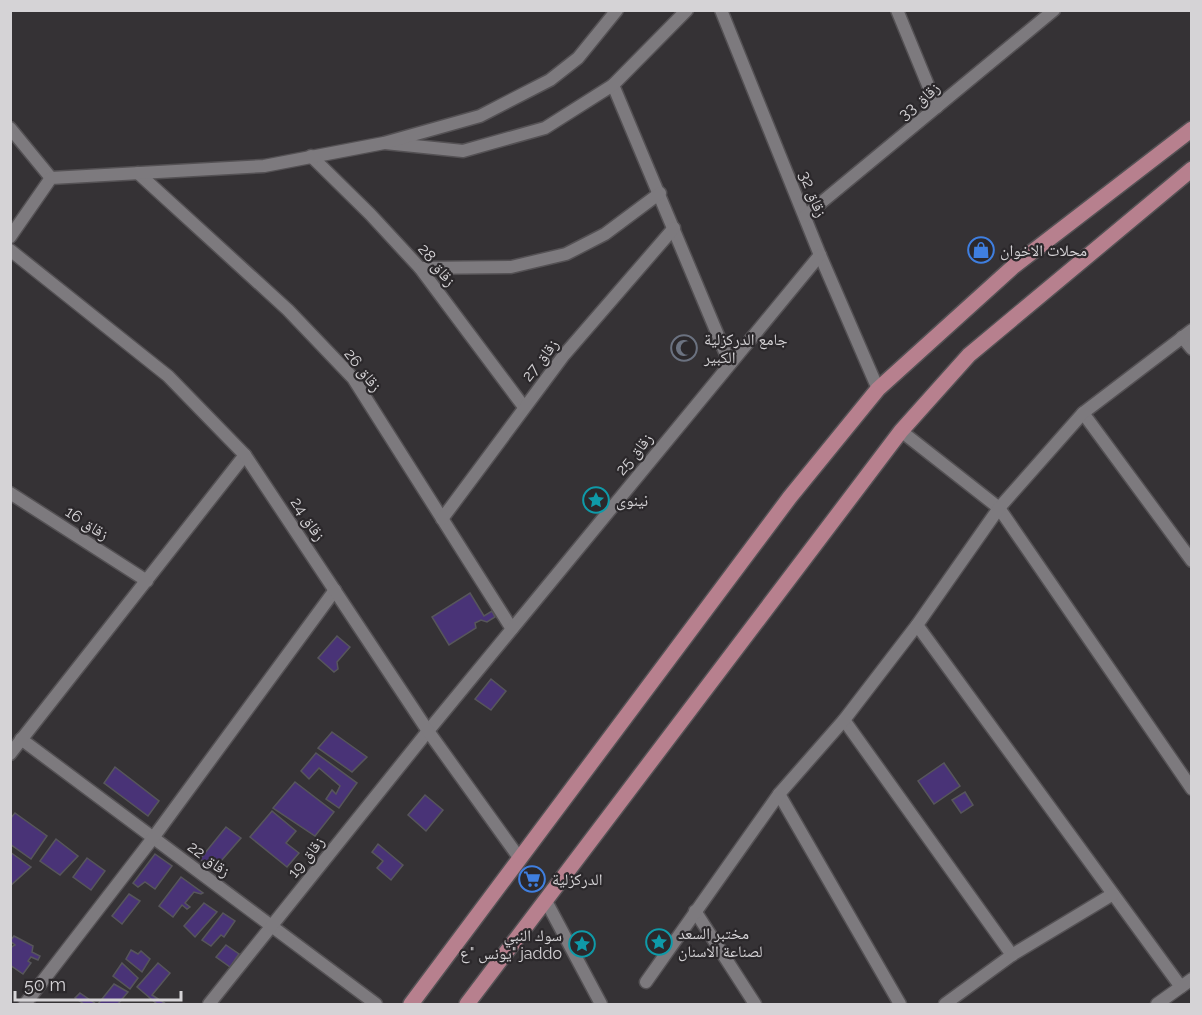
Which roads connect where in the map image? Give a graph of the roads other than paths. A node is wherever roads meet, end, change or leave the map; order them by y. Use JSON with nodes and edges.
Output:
{"nodes":[{"id":1,"x":617,"y":10,"type":"edge"},
{"id":2,"x":687,"y":10,"type":"edge"},
{"id":3,"x":721,"y":10,"type":"edge"},
{"id":4,"x":897,"y":10,"type":"edge"},
{"id":5,"x":1054,"y":10,"type":"edge"},
{"id":6,"x":613,"y":85,"type":"junction"},
{"id":7,"x":937,"y":107,"type":"junction"},
{"id":8,"x":10,"y":128,"type":"edge"},
{"id":9,"x":1191,"y":129,"type":"edge"},
{"id":10,"x":384,"y":143,"type":"junction"},
{"id":11,"x":310,"y":156,"type":"junction"},
{"id":12,"x":1191,"y":169,"type":"edge"},
{"id":13,"x":138,"y":173,"type":"junction"},
{"id":14,"x":51,"y":178,"type":"junction"},
{"id":15,"x":660,"y":193,"type":"junction"},
{"id":16,"x":805,"y":216,"type":"junction"},
{"id":17,"x":674,"y":228,"type":"junction"},
{"id":18,"x":10,"y":237,"type":"edge"},
{"id":19,"x":10,"y":250,"type":"edge"},
{"id":20,"x":820,"y":255,"type":"junction"},
{"id":21,"x":420,"y":268,"type":"junction"},
{"id":22,"x":1187,"y":333,"type":"edge"},
{"id":23,"x":1191,"y":349,"type":"edge"},
{"id":24,"x":730,"y":364,"type":"junction"},
{"id":25,"x":878,"y":388,"type":"junction"},
{"id":26,"x":524,"y":407,"type":"junction"},
{"id":27,"x":1083,"y":413,"type":"junction"},
{"id":28,"x":902,"y":431,"type":"junction"},
{"id":29,"x":245,"y":455,"type":"junction"},
{"id":30,"x":10,"y":493,"type":"edge"},
{"id":31,"x":999,"y":508,"type":"junction"},
{"id":32,"x":442,"y":519,"type":"junction"},
{"id":33,"x":1191,"y":561,"type":"edge"},
{"id":34,"x":147,"y":581,"type":"junction"},
{"id":35,"x":335,"y":590,"type":"junction"},
{"id":36,"x":917,"y":625,"type":"junction"},
{"id":37,"x":512,"y":629,"type":"junction"},
{"id":38,"x":844,"y":720,"type":"junction"},
{"id":39,"x":428,"y":731,"type":"junction"},
{"id":40,"x":21,"y":739,"type":"junction"},
{"id":41,"x":10,"y":754,"type":"edge"},
{"id":42,"x":1191,"y":789,"type":"edge"},
{"id":43,"x":779,"y":794,"type":"junction"},
{"id":44,"x":153,"y":838,"type":"junction"},
{"id":45,"x":520,"y":859,"type":"junction"},
{"id":46,"x":1113,"y":894,"type":"junction"},
{"id":47,"x":546,"y":900,"type":"junction"},
{"id":48,"x":695,"y":911,"type":"junction"},
{"id":49,"x":272,"y":926,"type":"junction"},
{"id":50,"x":1012,"y":955,"type":"junction"},
{"id":51,"x":1191,"y":979,"type":"edge"},
{"id":52,"x":646,"y":982,"type":"dead end"},
{"id":53,"x":1181,"y":987,"type":"junction"},
{"id":54,"x":25,"y":1005,"type":"edge"},
{"id":55,"x":209,"y":1005,"type":"edge"},
{"id":56,"x":376,"y":1005,"type":"edge"},
{"id":57,"x":411,"y":1005,"type":"edge"},
{"id":58,"x":467,"y":1005,"type":"edge"},
{"id":59,"x":601,"y":1005,"type":"edge"},
{"id":60,"x":755,"y":1005,"type":"edge"},
{"id":61,"x":900,"y":1005,"type":"edge"},
{"id":62,"x":945,"y":1005,"type":"edge"},
{"id":63,"x":1157,"y":1005,"type":"edge"}],
"edges":[{"from":1,"to":10,"type":"street"},
{"from":2,"to":6,"type":"street"},
{"from":3,"to":16,"type":"street","name":"زقاق 32"},
{"from":4,"to":7,"type":"street"},
{"from":5,"to":7,"type":"street","name":"زقاق 33"},
{"from":6,"to":10,"type":"street"},
{"from":6,"to":15,"type":"street"},
{"from":7,"to":16,"type":"street","name":"زقاق 33"},
{"from":8,"to":14,"type":"street"},
{"from":9,"to":25,"type":"main road"},
{"from":10,"to":11,"type":"street"},
{"from":11,"to":13,"type":"street"},
{"from":11,"to":21,"type":"street","name":"زقاق 28"},
{"from":12,"to":28,"type":"main road"},
{"from":13,"to":14,"type":"street"},
{"from":13,"to":32,"type":"street","name":"زقاق 26"},
{"from":14,"to":18,"type":"street"},
{"from":15,"to":17,"type":"street"},
{"from":15,"to":21,"type":"street"},
{"from":16,"to":20,"type":"street","name":"زقاق 32"},
{"from":17,"to":24,"type":"street"},
{"from":17,"to":26,"type":"street","name":"زقاق 27"},
{"from":19,"to":29,"type":"street","name":"زقاق 24"},
{"from":20,"to":24,"type":"street","name":"زقاق 25"},
{"from":20,"to":25,"type":"street","name":"زقاق 32"},
{"from":21,"to":26,"type":"street","name":"زقاق 28"},
{"from":22,"to":23,"type":"street"},
{"from":22,"to":27,"type":"street"},
{"from":24,"to":37,"type":"street","name":"زقاق 25"},
{"from":25,"to":45,"type":"main road"},
{"from":26,"to":32,"type":"street","name":"زقاق 27"},
{"from":27,"to":31,"type":"street"},
{"from":27,"to":33,"type":"street"},
{"from":28,"to":31,"type":"street"},
{"from":28,"to":47,"type":"main road"},
{"from":29,"to":34,"type":"street"},
{"from":29,"to":35,"type":"street","name":"زقاق 24"},
{"from":30,"to":34,"type":"street","name":"زقاق 16"},
{"from":31,"to":36,"type":"street"},
{"from":31,"to":42,"type":"street"},
{"from":32,"to":37,"type":"street","name":"زقاق 26"},
{"from":34,"to":40,"type":"street"},
{"from":35,"to":39,"type":"street","name":"زقاق 24"},
{"from":35,"to":44,"type":"street"},
{"from":36,"to":38,"type":"street"},
{"from":36,"to":46,"type":"street"},
{"from":37,"to":39,"type":"street","name":"زقاق 25"},
{"from":38,"to":43,"type":"street"},
{"from":38,"to":50,"type":"street"},
{"from":39,"to":45,"type":"street","name":"زقاق 24"},
{"from":39,"to":49,"type":"street","name":"زقاق 19"},
{"from":40,"to":41,"type":"street"},
{"from":40,"to":44,"type":"street","name":"زقاق 22"},
{"from":43,"to":48,"type":"street"},
{"from":43,"to":61,"type":"street"},
{"from":44,"to":49,"type":"street","name":"زقاق 22"},
{"from":44,"to":54,"type":"street"},
{"from":45,"to":57,"type":"main road"},
{"from":46,"to":50,"type":"street"},
{"from":46,"to":53,"type":"street"},
{"from":47,"to":58,"type":"main road"},
{"from":47,"to":59,"type":"street"},
{"from":48,"to":52,"type":"street"},
{"from":48,"to":60,"type":"street"},
{"from":49,"to":55,"type":"street","name":"زقاق 19"},
{"from":49,"to":56,"type":"street","name":"زقاق 22"},
{"from":50,"to":62,"type":"street"},
{"from":51,"to":53,"type":"street"},
{"from":53,"to":63,"type":"street"}]}
